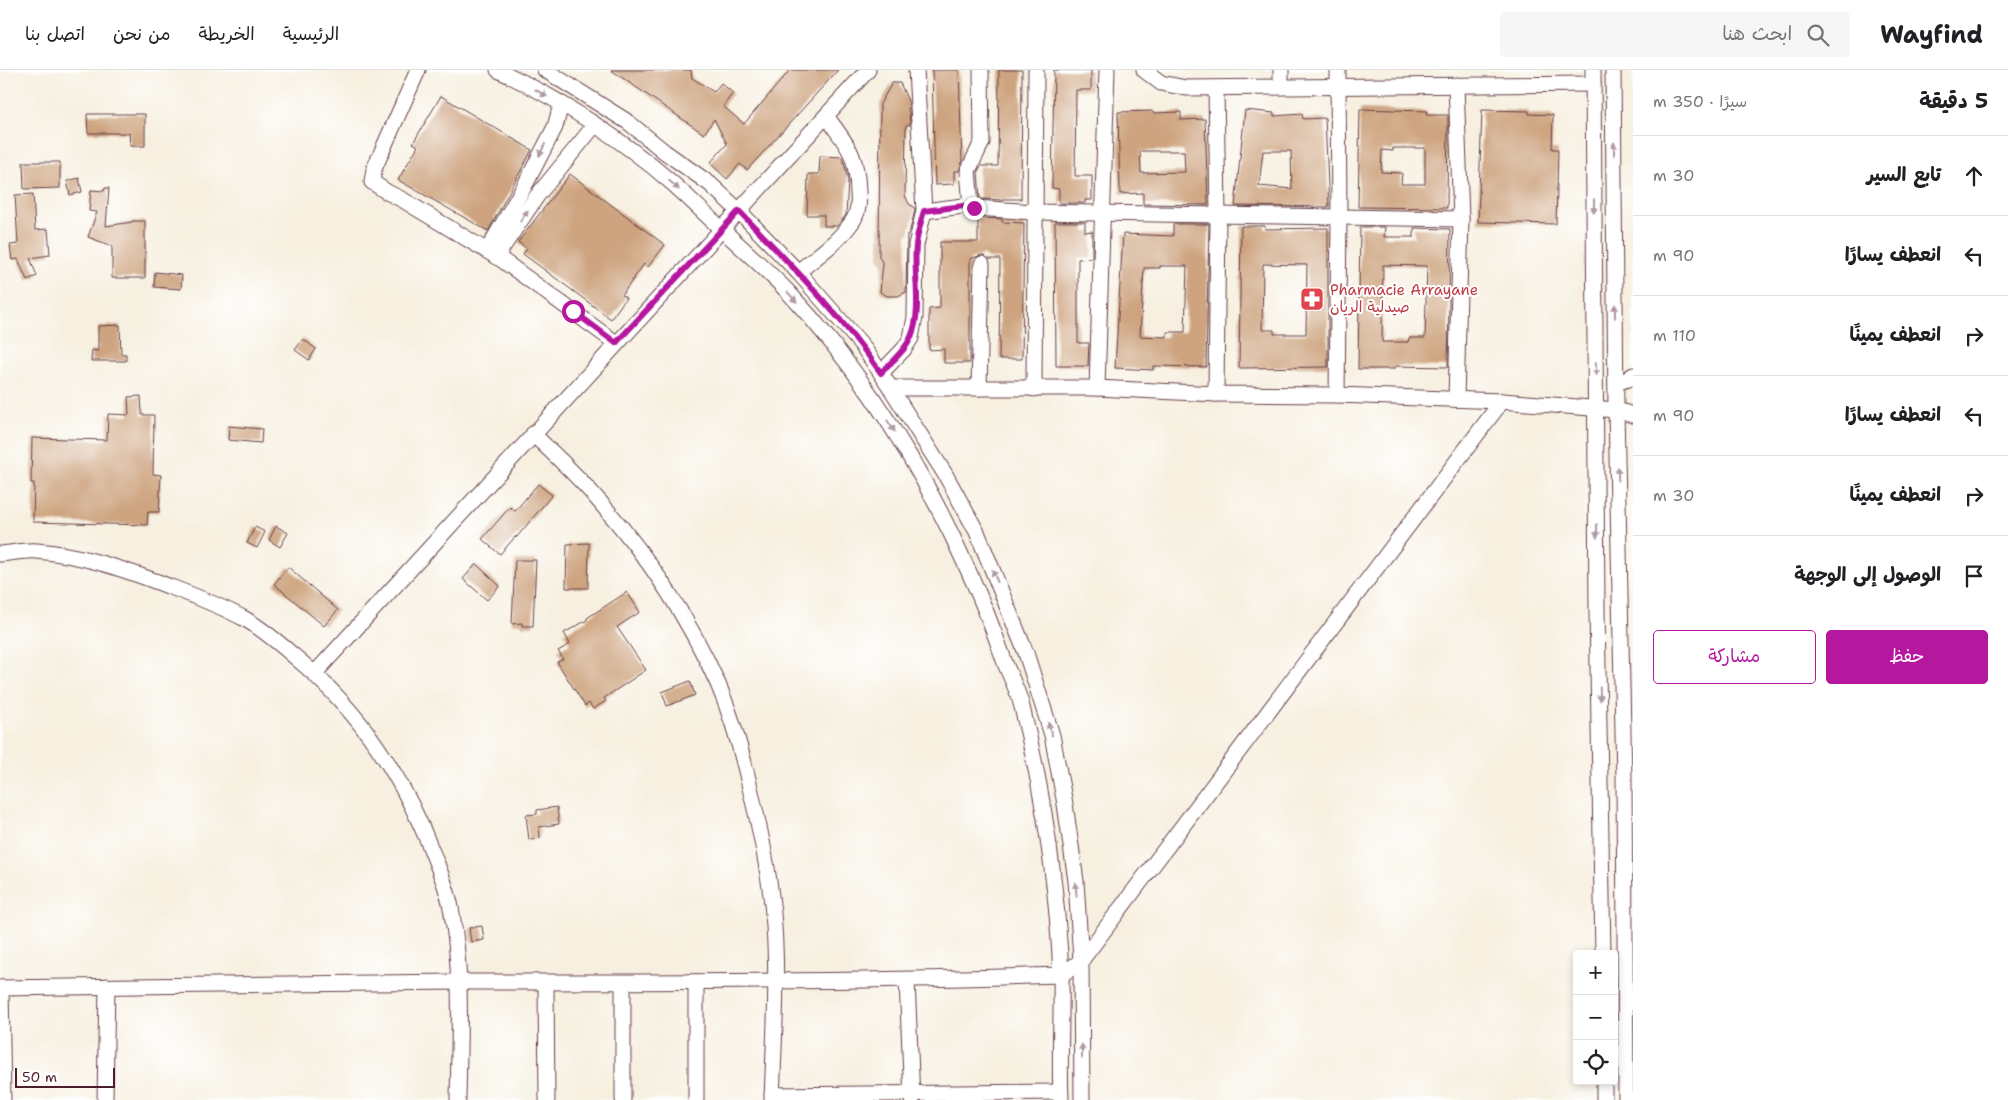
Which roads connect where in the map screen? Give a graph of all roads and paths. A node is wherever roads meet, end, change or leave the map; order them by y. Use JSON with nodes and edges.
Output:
{"nodes":[{"id":1,"x":418,"y":70,"type":"edge"},
{"id":2,"x":498,"y":70,"type":"edge"},
{"id":3,"x":545,"y":70,"type":"edge"},
{"id":4,"x":868,"y":70,"type":"edge"},
{"id":5,"x":916,"y":70,"type":"edge"},
{"id":6,"x":981,"y":70,"type":"edge"},
{"id":7,"x":1036,"y":70,"type":"edge"},
{"id":8,"x":1107,"y":70,"type":"edge"},
{"id":9,"x":1144,"y":70,"type":"edge"},
{"id":10,"x":1281,"y":70,"type":"edge"},
{"id":11,"x":1338,"y":70,"type":"edge"},
{"id":12,"x":1614,"y":70,"type":"edge"},
{"id":13,"x":1593,"y":77,"type":"edge"},
{"id":14,"x":1420,"y":78,"type":"edge"},
{"id":15,"x":1456,"y":85,"type":"junction"},
{"id":16,"x":1281,"y":86,"type":"junction"},
{"id":17,"x":1337,"y":86,"type":"junction"},
{"id":18,"x":1216,"y":88,"type":"junction"},
{"id":19,"x":561,"y":105,"type":"junction"},
{"id":20,"x":826,"y":116,"type":"junction"},
{"id":21,"x":594,"y":126,"type":"junction"},
{"id":22,"x":524,"y":187,"type":"junction"},
{"id":23,"x":537,"y":196,"type":"junction"},
{"id":24,"x":971,"y":205,"type":"junction"},
{"id":25,"x":739,"y":211,"type":"junction"},
{"id":26,"x":924,"y":211,"type":"junction"},
{"id":27,"x":1034,"y":212,"type":"junction"},
{"id":28,"x":1102,"y":213,"type":"junction"},
{"id":29,"x":1218,"y":215,"type":"junction"},
{"id":30,"x":1339,"y":217,"type":"junction"},
{"id":31,"x":1461,"y":219,"type":"junction"},
{"id":32,"x":723,"y":230,"type":"junction"},
{"id":33,"x":491,"y":254,"type":"junction"},
{"id":34,"x":982,"y":264,"type":"dead end"},
{"id":35,"x":798,"y":272,"type":"junction"},
{"id":36,"x":616,"y":343,"type":"junction"},
{"id":37,"x":881,"y":373,"type":"junction"},
{"id":38,"x":1633,"y":375,"type":"edge"},
{"id":39,"x":1616,"y":383,"type":"junction"},
{"id":40,"x":891,"y":388,"type":"junction"},
{"id":41,"x":979,"y":388,"type":"junction"},
{"id":42,"x":1097,"y":388,"type":"junction"},
{"id":43,"x":1034,"y":389,"type":"junction"},
{"id":44,"x":1216,"y":394,"type":"junction"},
{"id":45,"x":1337,"y":395,"type":"junction"},
{"id":46,"x":1456,"y":399,"type":"junction"},
{"id":47,"x":1502,"y":401,"type":"junction"},
{"id":48,"x":1597,"y":410,"type":"junction"},
{"id":49,"x":1616,"y":410,"type":"junction"},
{"id":50,"x":1633,"y":415,"type":"edge"},
{"id":51,"x":533,"y":434,"type":"junction"},
{"id":52,"x":0,"y":554,"type":"edge"},
{"id":53,"x":315,"y":673,"type":"junction"},
{"id":54,"x":1628,"y":778,"type":"edge"},
{"id":55,"x":1629,"y":847,"type":"edge"},
{"id":56,"x":1628,"y":895,"type":"edge"},
{"id":57,"x":1603,"y":950,"type":"edge"},
{"id":58,"x":1081,"y":961,"type":"junction"},
{"id":59,"x":1061,"y":974,"type":"junction"},
{"id":60,"x":775,"y":979,"type":"junction"},
{"id":61,"x":907,"y":980,"type":"junction"},
{"id":62,"x":459,"y":982,"type":"junction"},
{"id":63,"x":696,"y":982,"type":"junction"},
{"id":64,"x":546,"y":983,"type":"junction"},
{"id":65,"x":623,"y":983,"type":"junction"},
{"id":66,"x":107,"y":986,"type":"junction"},
{"id":67,"x":1,"y":988,"type":"edge"},
{"id":68,"x":1081,"y":995,"type":"junction"},
{"id":69,"x":1629,"y":1065,"type":"edge"},
{"id":70,"x":1604,"y":1085,"type":"edge"},
{"id":71,"x":1061,"y":1096,"type":"edge"},
{"id":72,"x":912,"y":1097,"type":"edge"},
{"id":73,"x":772,"y":1098,"type":"edge"},
{"id":74,"x":829,"y":1098,"type":"edge"},
{"id":75,"x":3,"y":1100,"type":"edge"},
{"id":76,"x":105,"y":1100,"type":"edge"},
{"id":77,"x":458,"y":1100,"type":"edge"},
{"id":78,"x":547,"y":1100,"type":"edge"},
{"id":79,"x":623,"y":1100,"type":"edge"},
{"id":80,"x":696,"y":1100,"type":"edge"},
{"id":81,"x":1082,"y":1100,"type":"edge"},
{"id":82,"x":1604,"y":1100,"type":"edge"},
{"id":83,"x":1626,"y":1100,"type":"edge"}],
"edges":[{"from":1,"to":33,"type":"street"},
{"from":2,"to":19,"type":"street","one_way":true},
{"from":3,"to":25,"type":"street"},
{"from":4,"to":20,"type":"street"},
{"from":5,"to":26,"type":"street"},
{"from":6,"to":24,"type":"street"},
{"from":7,"to":27,"type":"street"},
{"from":8,"to":28,"type":"street"},
{"from":9,"to":18,"type":"street"},
{"from":10,"to":16,"type":"street"},
{"from":11,"to":17,"type":"street"},
{"from":39,"to":12,"type":"street","one_way":true},
{"from":13,"to":15,"type":"street"},
{"from":13,"to":48,"type":"street","one_way":true},
{"from":14,"to":15,"type":"street"},
{"from":14,"to":17,"type":"street"},
{"from":15,"to":31,"type":"street"},
{"from":16,"to":17,"type":"street"},
{"from":16,"to":18,"type":"street"},
{"from":17,"to":30,"type":"street"},
{"from":18,"to":29,"type":"street"},
{"from":19,"to":21,"type":"street"},
{"from":19,"to":22,"type":"street","one_way":true},
{"from":20,"to":25,"type":"street"},
{"from":20,"to":35,"type":"street"},
{"from":21,"to":23,"type":"street"},
{"from":21,"to":32,"type":"street","one_way":true},
{"from":22,"to":23,"type":"street"},
{"from":22,"to":33,"type":"street"},
{"from":33,"to":23,"type":"street","one_way":true},
{"from":24,"to":26,"type":"street"},
{"from":24,"to":27,"type":"street"},
{"from":25,"to":32,"type":"street"},
{"from":25,"to":35,"type":"street"},
{"from":26,"to":37,"type":"street"},
{"from":27,"to":28,"type":"street"},
{"from":27,"to":43,"type":"street"},
{"from":28,"to":29,"type":"street"},
{"from":28,"to":42,"type":"street"},
{"from":29,"to":30,"type":"street"},
{"from":29,"to":44,"type":"street"},
{"from":30,"to":31,"type":"street"},
{"from":30,"to":45,"type":"street"},
{"from":31,"to":46,"type":"street"},
{"from":32,"to":36,"type":"street"},
{"from":32,"to":59,"type":"street","one_way":true},
{"from":33,"to":36,"type":"street"},
{"from":34,"to":41,"type":"street"},
{"from":35,"to":37,"type":"street"},
{"from":36,"to":51,"type":"street"},
{"from":37,"to":40,"type":"street"},
{"from":38,"to":39,"type":"street"},
{"from":39,"to":49,"type":"street"},
{"from":40,"to":41,"type":"street"},
{"from":58,"to":40,"type":"street","one_way":true},
{"from":41,"to":43,"type":"street"},
{"from":42,"to":43,"type":"street"},
{"from":42,"to":44,"type":"street"},
{"from":44,"to":45,"type":"street"},
{"from":45,"to":46,"type":"street"},
{"from":46,"to":47,"type":"street"},
{"from":47,"to":48,"type":"street"},
{"from":47,"to":58,"type":"street"},
{"from":48,"to":49,"type":"street"},
{"from":48,"to":57,"type":"street","one_way":true},
{"from":49,"to":50,"type":"street"},
{"from":54,"to":49,"type":"street","one_way":true},
{"from":51,"to":53,"type":"street"},
{"from":51,"to":60,"type":"street"},
{"from":52,"to":53,"type":"street"},
{"from":53,"to":62,"type":"street"},
{"from":54,"to":55,"type":"street"},
{"from":55,"to":56,"type":"street"},
{"from":56,"to":69,"type":"street"},
{"from":58,"to":59,"type":"street"},
{"from":58,"to":68,"type":"street"},
{"from":59,"to":61,"type":"street"},
{"from":59,"to":68,"type":"street"},
{"from":59,"to":71,"type":"street"},
{"from":60,"to":61,"type":"street"},
{"from":60,"to":63,"type":"street"},
{"from":60,"to":73,"type":"street"},
{"from":61,"to":72,"type":"street"},
{"from":62,"to":64,"type":"street"},
{"from":62,"to":66,"type":"street"},
{"from":62,"to":77,"type":"street"},
{"from":63,"to":65,"type":"street"},
{"from":63,"to":80,"type":"street"},
{"from":64,"to":65,"type":"street"},
{"from":64,"to":78,"type":"street"},
{"from":65,"to":79,"type":"street"},
{"from":66,"to":67,"type":"street"},
{"from":66,"to":76,"type":"street"},
{"from":67,"to":75,"type":"street"},
{"from":81,"to":68,"type":"street","one_way":true},
{"from":69,"to":83,"type":"street"},
{"from":70,"to":82,"type":"street"},
{"from":71,"to":72,"type":"street"},
{"from":72,"to":74,"type":"street"},
{"from":73,"to":74,"type":"street"}]}
